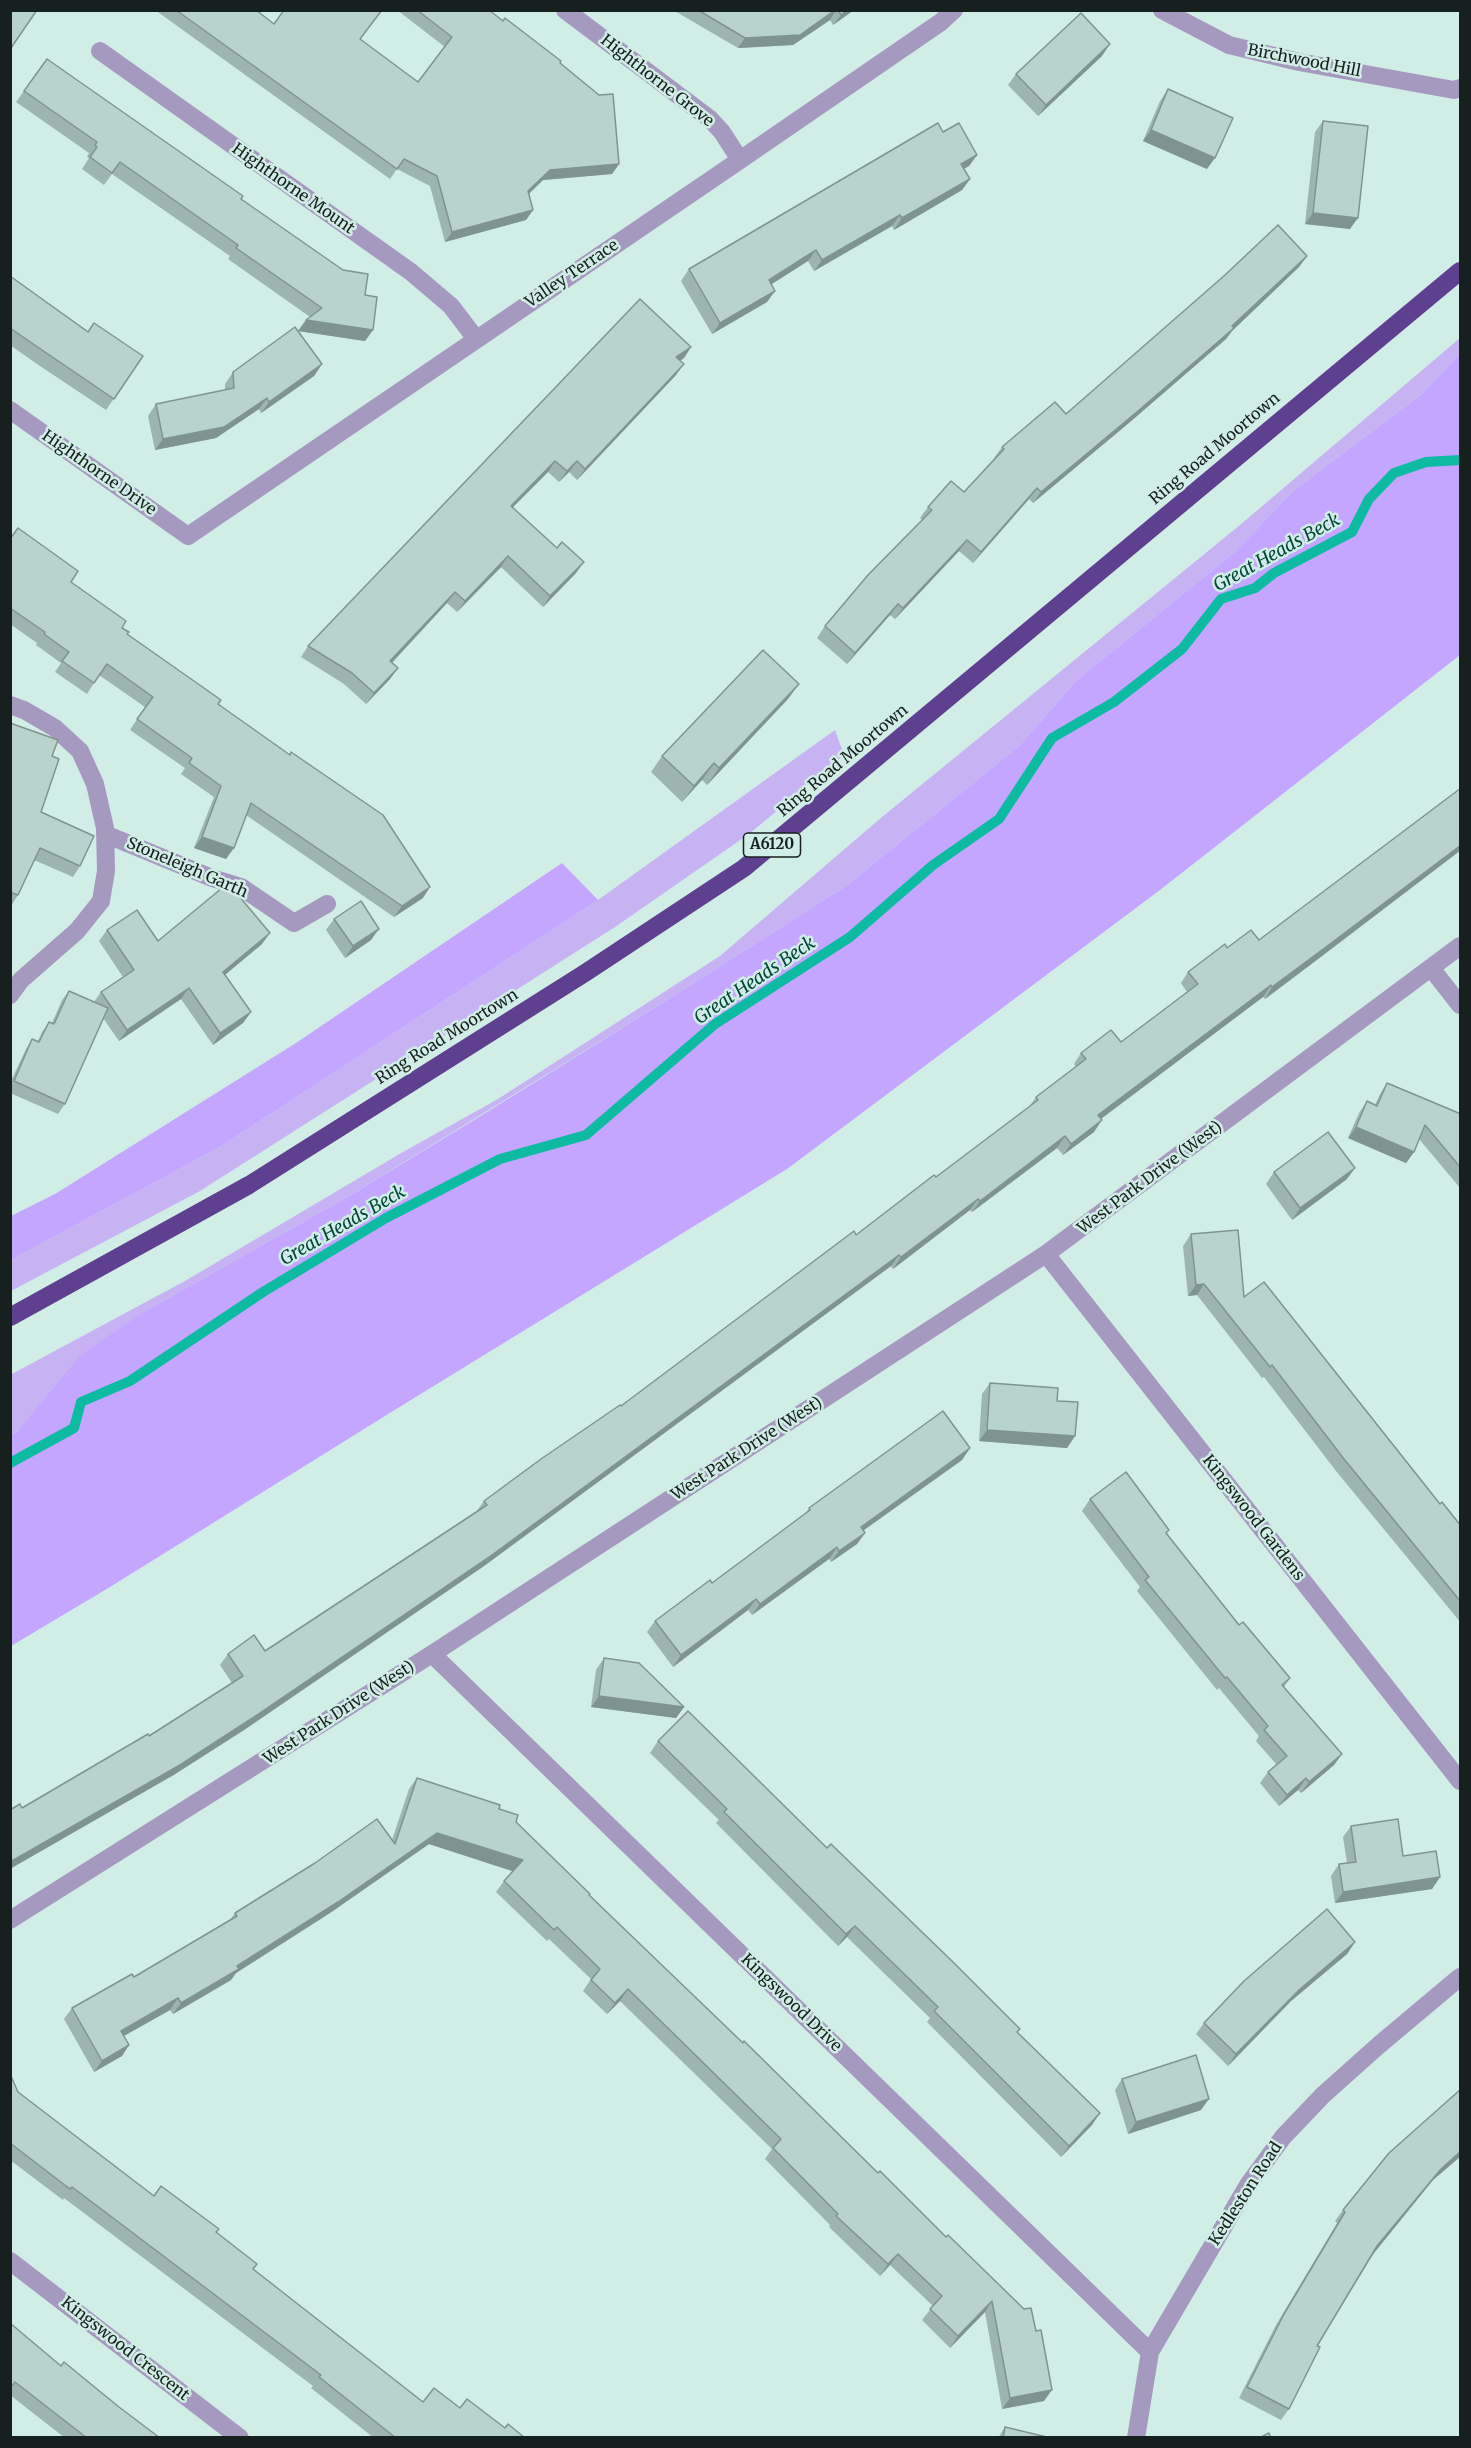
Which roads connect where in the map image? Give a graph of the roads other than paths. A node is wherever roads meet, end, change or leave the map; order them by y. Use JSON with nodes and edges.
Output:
{"nodes":[{"id":1,"x":565,"y":10,"type":"edge"},
{"id":2,"x":954,"y":10,"type":"edge"},
{"id":3,"x":1162,"y":10,"type":"edge"},
{"id":4,"x":100,"y":51,"type":"dead end"},
{"id":5,"x":1458,"y":93,"type":"edge"},
{"id":6,"x":740,"y":160,"type":"junction"},
{"id":7,"x":1461,"y":271,"type":"edge"},
{"id":8,"x":476,"y":339,"type":"junction"},
{"id":9,"x":10,"y":410,"type":"edge"},
{"id":10,"x":188,"y":536,"type":"joint"},
{"id":11,"x":10,"y":705,"type":"edge"},
{"id":12,"x":105,"y":834,"type":"junction"},
{"id":13,"x":327,"y":904,"type":"dead end"},
{"id":14,"x":1461,"y":946,"type":"edge"},
{"id":15,"x":1431,"y":968,"type":"junction"},
{"id":16,"x":10,"y":995,"type":"edge"},
{"id":17,"x":1461,"y":1005,"type":"edge"},
{"id":18,"x":1046,"y":1254,"type":"junction"},
{"id":19,"x":10,"y":1317,"type":"edge"},
{"id":20,"x":432,"y":1654,"type":"junction"},
{"id":21,"x":1461,"y":1781,"type":"edge"},
{"id":22,"x":10,"y":1920,"type":"edge"},
{"id":23,"x":1461,"y":1977,"type":"edge"},
{"id":24,"x":10,"y":2261,"type":"edge"},
{"id":25,"x":1150,"y":2352,"type":"junction"},
{"id":26,"x":240,"y":2438,"type":"edge"},
{"id":27,"x":1136,"y":2438,"type":"edge"}],
"edges":[{"from":1,"to":6,"type":"street","name":"Highthorne Grove"},
{"from":2,"to":6,"type":"street","name":"Valley Terrace"},
{"from":3,"to":5,"type":"street","name":"Birchwood Hill"},
{"from":4,"to":8,"type":"street","name":"Highthorne Mount"},
{"from":6,"to":8,"type":"street","name":"Valley Terrace"},
{"from":7,"to":19,"type":"highway","name":"Ring Road Moortown","number":"A6120"},
{"from":8,"to":10,"type":"street","name":"Valley Terrace"},
{"from":9,"to":10,"type":"street","name":"Highthorne Drive"},
{"from":11,"to":12,"type":"street","name":"Stoneleigh Garth"},
{"from":12,"to":13,"type":"street","name":"Stoneleigh Garth"},
{"from":12,"to":16,"type":"street","name":"Stoneleigh Garth"},
{"from":14,"to":15,"type":"street","name":"West Park Drive (West)"},
{"from":15,"to":17,"type":"street"},
{"from":15,"to":18,"type":"street","name":"West Park Drive (West)"},
{"from":18,"to":20,"type":"street","name":"West Park Drive (West)"},
{"from":18,"to":21,"type":"street","name":"Kingswood Gardens"},
{"from":20,"to":22,"type":"street","name":"West Park Drive (West)"},
{"from":20,"to":25,"type":"street","name":"Kingswood Drive"},
{"from":23,"to":25,"type":"street","name":"Kedleston Road"},
{"from":24,"to":26,"type":"street","name":"Kingswood Crescent"},
{"from":25,"to":27,"type":"street","name":"Kedleston Road"}]}
